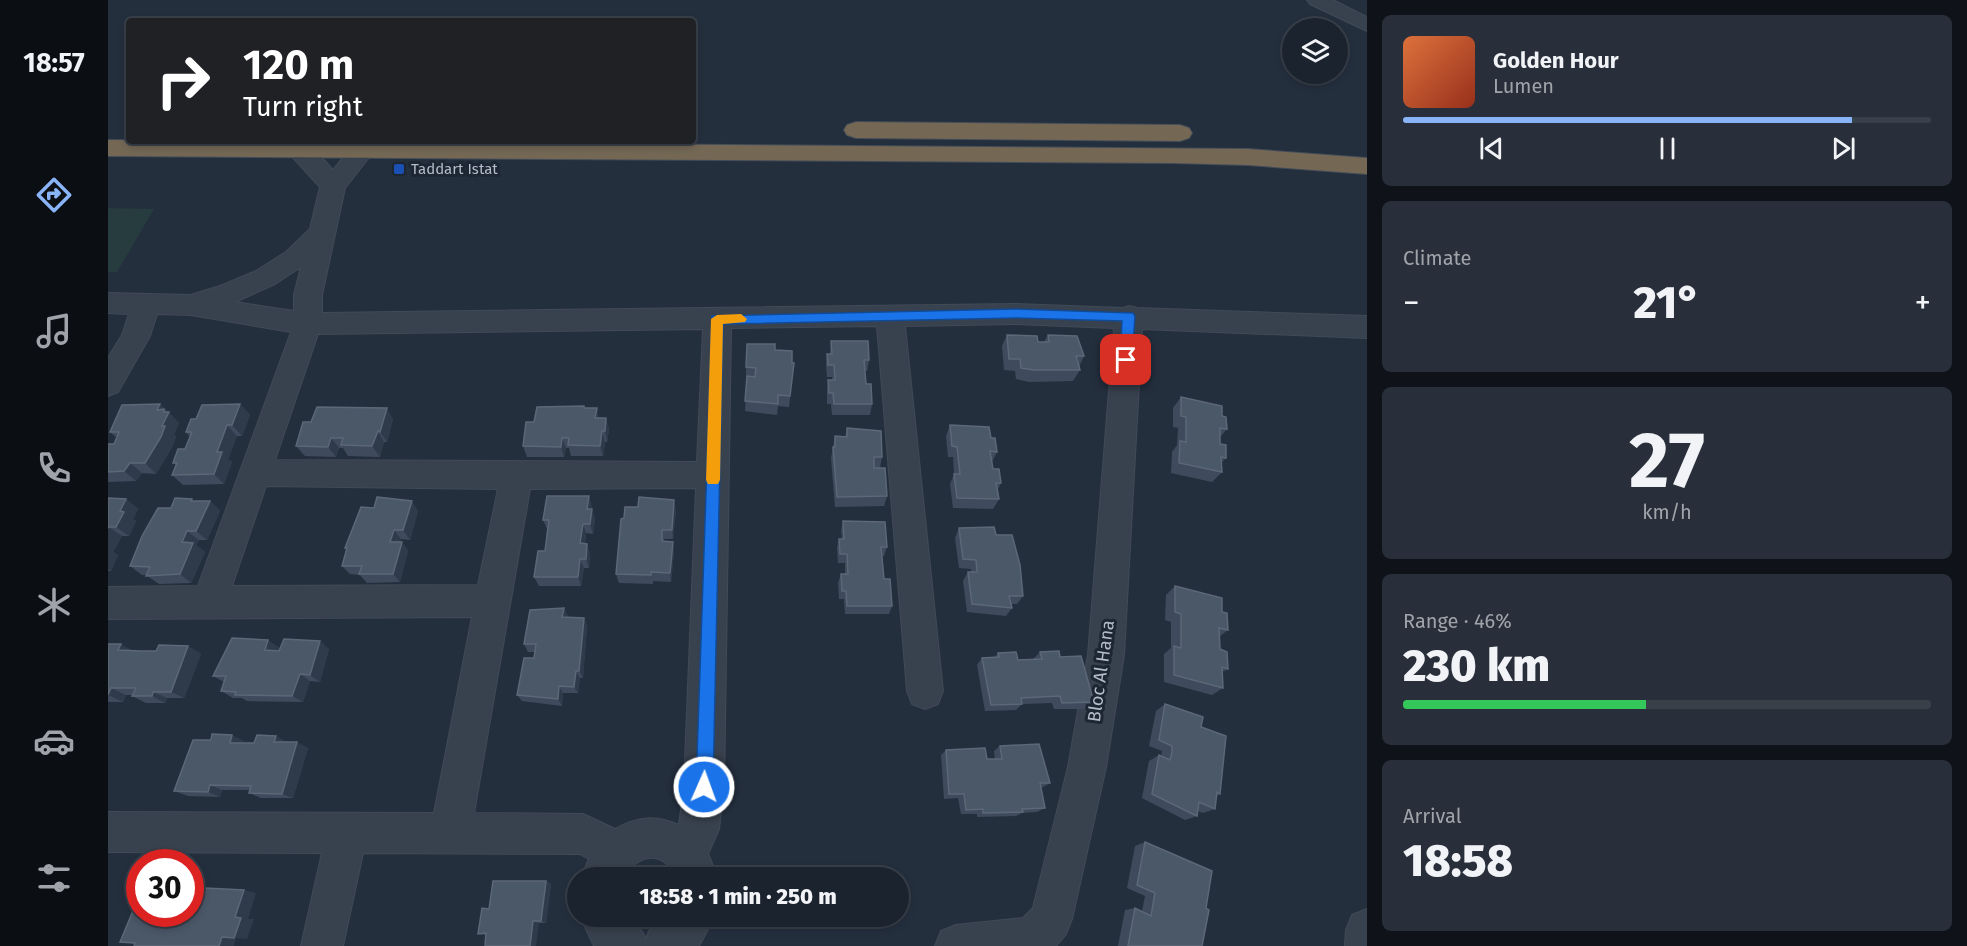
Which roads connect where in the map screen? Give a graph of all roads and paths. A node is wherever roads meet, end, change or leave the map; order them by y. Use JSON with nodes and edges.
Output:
{"nodes":[{"id":1,"x":1317,"y":0,"type":"edge"},
{"id":2,"x":1367,"y":25,"type":"edge"},
{"id":3,"x":696,"y":130,"type":"edge"},
{"id":4,"x":1367,"y":144,"type":"edge"},
{"id":5,"x":108,"y":147,"type":"edge"},
{"id":6,"x":299,"y":151,"type":"junction"},
{"id":7,"x":362,"y":151,"type":"junction"},
{"id":8,"x":1367,"y":166,"type":"edge"},
{"id":9,"x":333,"y":186,"type":"junction"},
{"id":10,"x":321,"y":234,"type":"junction"},
{"id":11,"x":108,"y":303,"type":"edge"},
{"id":12,"x":146,"y":304,"type":"junction"},
{"id":13,"x":191,"y":305,"type":"junction"},
{"id":14,"x":890,"y":316,"type":"junction"},
{"id":15,"x":1129,"y":316,"type":"junction"},
{"id":16,"x":717,"y":319,"type":"junction"},
{"id":17,"x":308,"y":324,"type":"junction"},
{"id":18,"x":1367,"y":327,"type":"edge"},
{"id":19,"x":108,"y":384,"type":"edge"},
{"id":20,"x":255,"y":473,"type":"junction"},
{"id":21,"x":713,"y":475,"type":"junction"},
{"id":22,"x":517,"y":476,"type":"junction"},
{"id":23,"x":492,"y":601,"type":"junction"},
{"id":24,"x":108,"y":603,"type":"edge"},
{"id":25,"x":209,"y":603,"type":"junction"},
{"id":26,"x":925,"y":691,"type":"dead end"},
{"id":27,"x":108,"y":832,"type":"edge"},
{"id":28,"x":347,"y":832,"type":"junction"},
{"id":29,"x":451,"y":832,"type":"junction"},
{"id":30,"x":609,"y":864,"type":"edge"},
{"id":31,"x":692,"y":865,"type":"edge"},
{"id":32,"x":1367,"y":930,"type":"edge"},
{"id":33,"x":322,"y":946,"type":"edge"},
{"id":34,"x":956,"y":946,"type":"edge"},
{"id":35,"x":1366,"y":946,"type":"edge"}],
"edges":[{"from":1,"to":2,"type":"street"},
{"from":3,"to":4,"type":"highway"},
{"from":5,"to":6,"type":"highway"},
{"from":6,"to":7,"type":"highway"},
{"from":6,"to":9,"type":"street"},
{"from":7,"to":8,"type":"highway"},
{"from":7,"to":9,"type":"street"},
{"from":9,"to":10,"type":"street"},
{"from":10,"to":13,"type":"street"},
{"from":10,"to":17,"type":"street"},
{"from":11,"to":12,"type":"street"},
{"from":12,"to":13,"type":"street"},
{"from":12,"to":19,"type":"street"},
{"from":13,"to":17,"type":"street"},
{"from":14,"to":15,"type":"street"},
{"from":14,"to":16,"type":"street"},
{"from":14,"to":26,"type":"street"},
{"from":15,"to":18,"type":"street"},
{"from":15,"to":34,"type":"street","name":"Bloc Al Hana"},
{"from":16,"to":17,"type":"street"},
{"from":16,"to":21,"type":"street"},
{"from":17,"to":20,"type":"street"},
{"from":20,"to":22,"type":"street"},
{"from":20,"to":25,"type":"street"},
{"from":21,"to":22,"type":"street"},
{"from":21,"to":31,"type":"street"},
{"from":22,"to":23,"type":"street"},
{"from":23,"to":25,"type":"street"},
{"from":23,"to":29,"type":"street"},
{"from":24,"to":25,"type":"street"},
{"from":27,"to":28,"type":"street"},
{"from":28,"to":29,"type":"street"},
{"from":28,"to":33,"type":"street"},
{"from":29,"to":30,"type":"street"},
{"from":30,"to":31,"type":"street"},
{"from":32,"to":35,"type":"street"}]}
